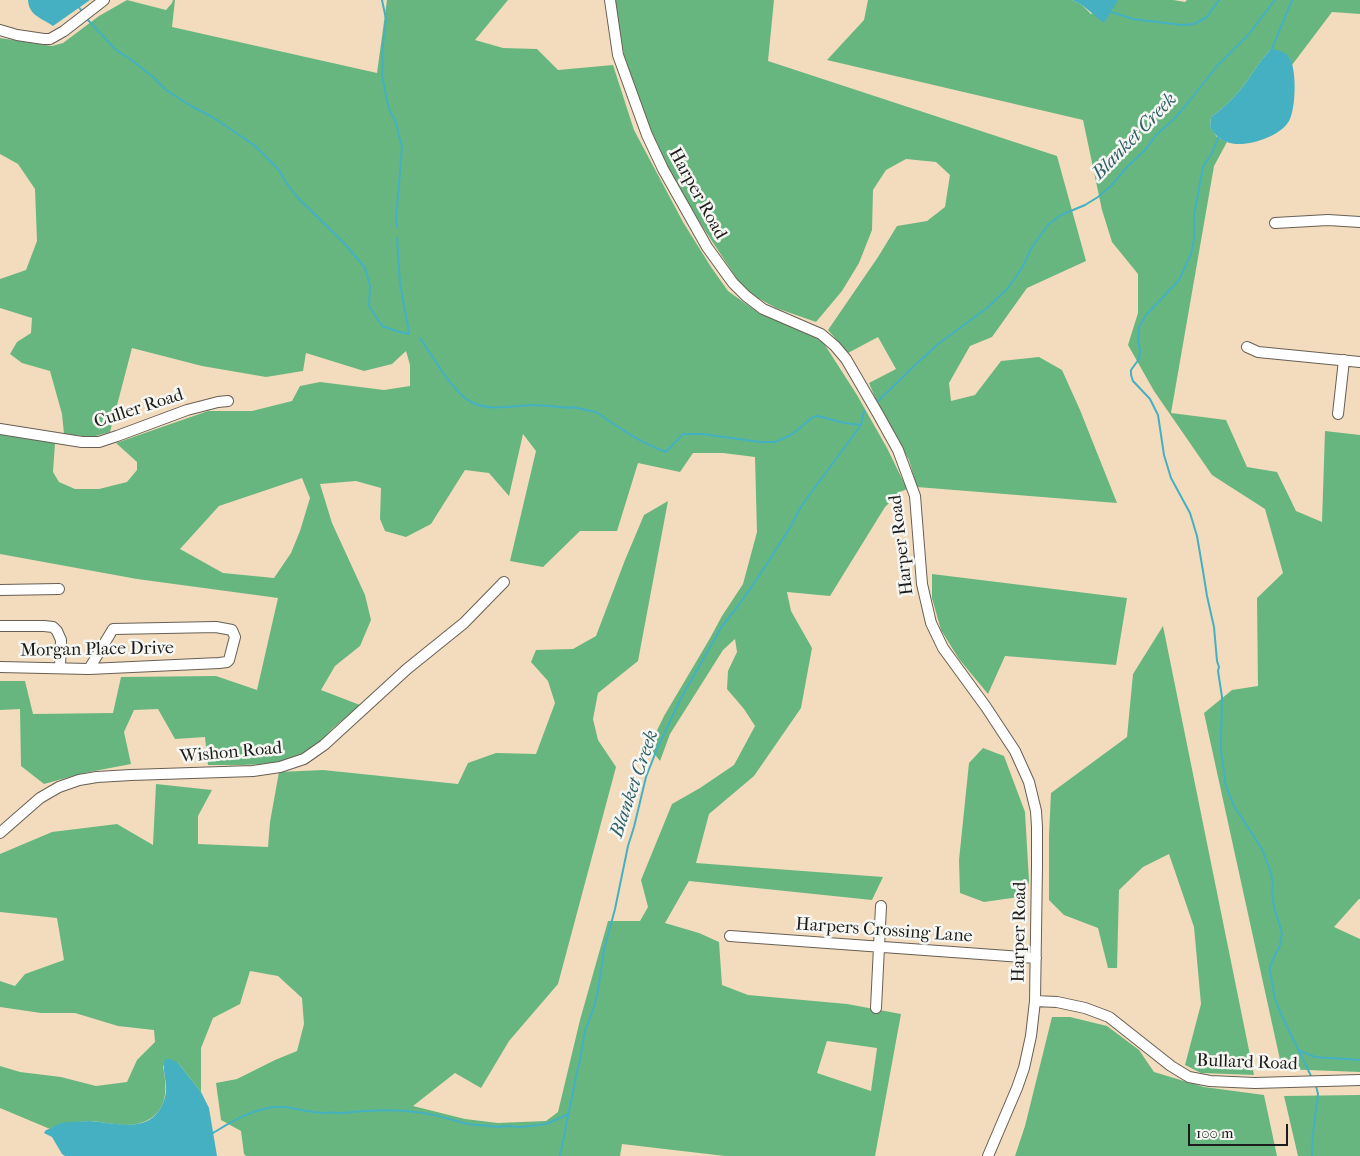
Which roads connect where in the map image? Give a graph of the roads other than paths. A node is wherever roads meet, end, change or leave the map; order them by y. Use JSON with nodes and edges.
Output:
{"nodes":[{"id":1,"x":104,"y":0,"type":"edge"},
{"id":2,"x":610,"y":0,"type":"edge"},
{"id":3,"x":0,"y":30,"type":"edge"},
{"id":4,"x":1360,"y":222,"type":"edge"},
{"id":5,"x":1275,"y":223,"type":"dead end"},
{"id":6,"x":1247,"y":348,"type":"dead end"},
{"id":7,"x":1344,"y":360,"type":"junction"},
{"id":8,"x":1360,"y":362,"type":"edge"},
{"id":9,"x":228,"y":401,"type":"dead end"},
{"id":10,"x":1338,"y":414,"type":"dead end"},
{"id":11,"x":0,"y":428,"type":"edge"},
{"id":12,"x":504,"y":582,"type":"dead end"},
{"id":13,"x":59,"y":589,"type":"dead end"},
{"id":14,"x":0,"y":590,"type":"edge"},
{"id":15,"x":0,"y":626,"type":"edge"},
{"id":16,"x":0,"y":667,"type":"edge"},
{"id":17,"x":60,"y":668,"type":"junction"},
{"id":18,"x":89,"y":669,"type":"junction"},
{"id":19,"x":0,"y":833,"type":"edge"},
{"id":20,"x":881,"y":906,"type":"dead end"},
{"id":21,"x":730,"y":936,"type":"dead end"},
{"id":22,"x":879,"y":946,"type":"junction"},
{"id":23,"x":1036,"y":958,"type":"junction"},
{"id":24,"x":1035,"y":1001,"type":"junction"},
{"id":25,"x":876,"y":1008,"type":"dead end"},
{"id":26,"x":1360,"y":1080,"type":"edge"},
{"id":27,"x":988,"y":1156,"type":"edge"}],
"edges":[{"from":1,"to":3,"type":"street"},
{"from":2,"to":23,"type":"street","name":"Harper Road"},
{"from":4,"to":5,"type":"street"},
{"from":6,"to":7,"type":"street"},
{"from":7,"to":8,"type":"street"},
{"from":7,"to":10,"type":"street"},
{"from":9,"to":11,"type":"street","name":"Culler Road"},
{"from":12,"to":19,"type":"street","name":"Wishon Road"},
{"from":13,"to":14,"type":"street"},
{"from":15,"to":17,"type":"street"},
{"from":16,"to":17,"type":"street","name":"Morgan Place Drive"},
{"from":17,"to":18,"type":"street","name":"Morgan Place Drive"},
{"from":18,"to":18,"type":"street","name":"Morgan Place Drive"},
{"from":20,"to":22,"type":"street"},
{"from":21,"to":22,"type":"street","name":"Harpers Crossing Lane"},
{"from":22,"to":23,"type":"street","name":"Harpers Crossing Lane"},
{"from":22,"to":25,"type":"street"},
{"from":23,"to":24,"type":"street","name":"Harper Road"},
{"from":24,"to":26,"type":"street","name":"Bullard Road"},
{"from":24,"to":27,"type":"street","name":"Harper Road"}]}
